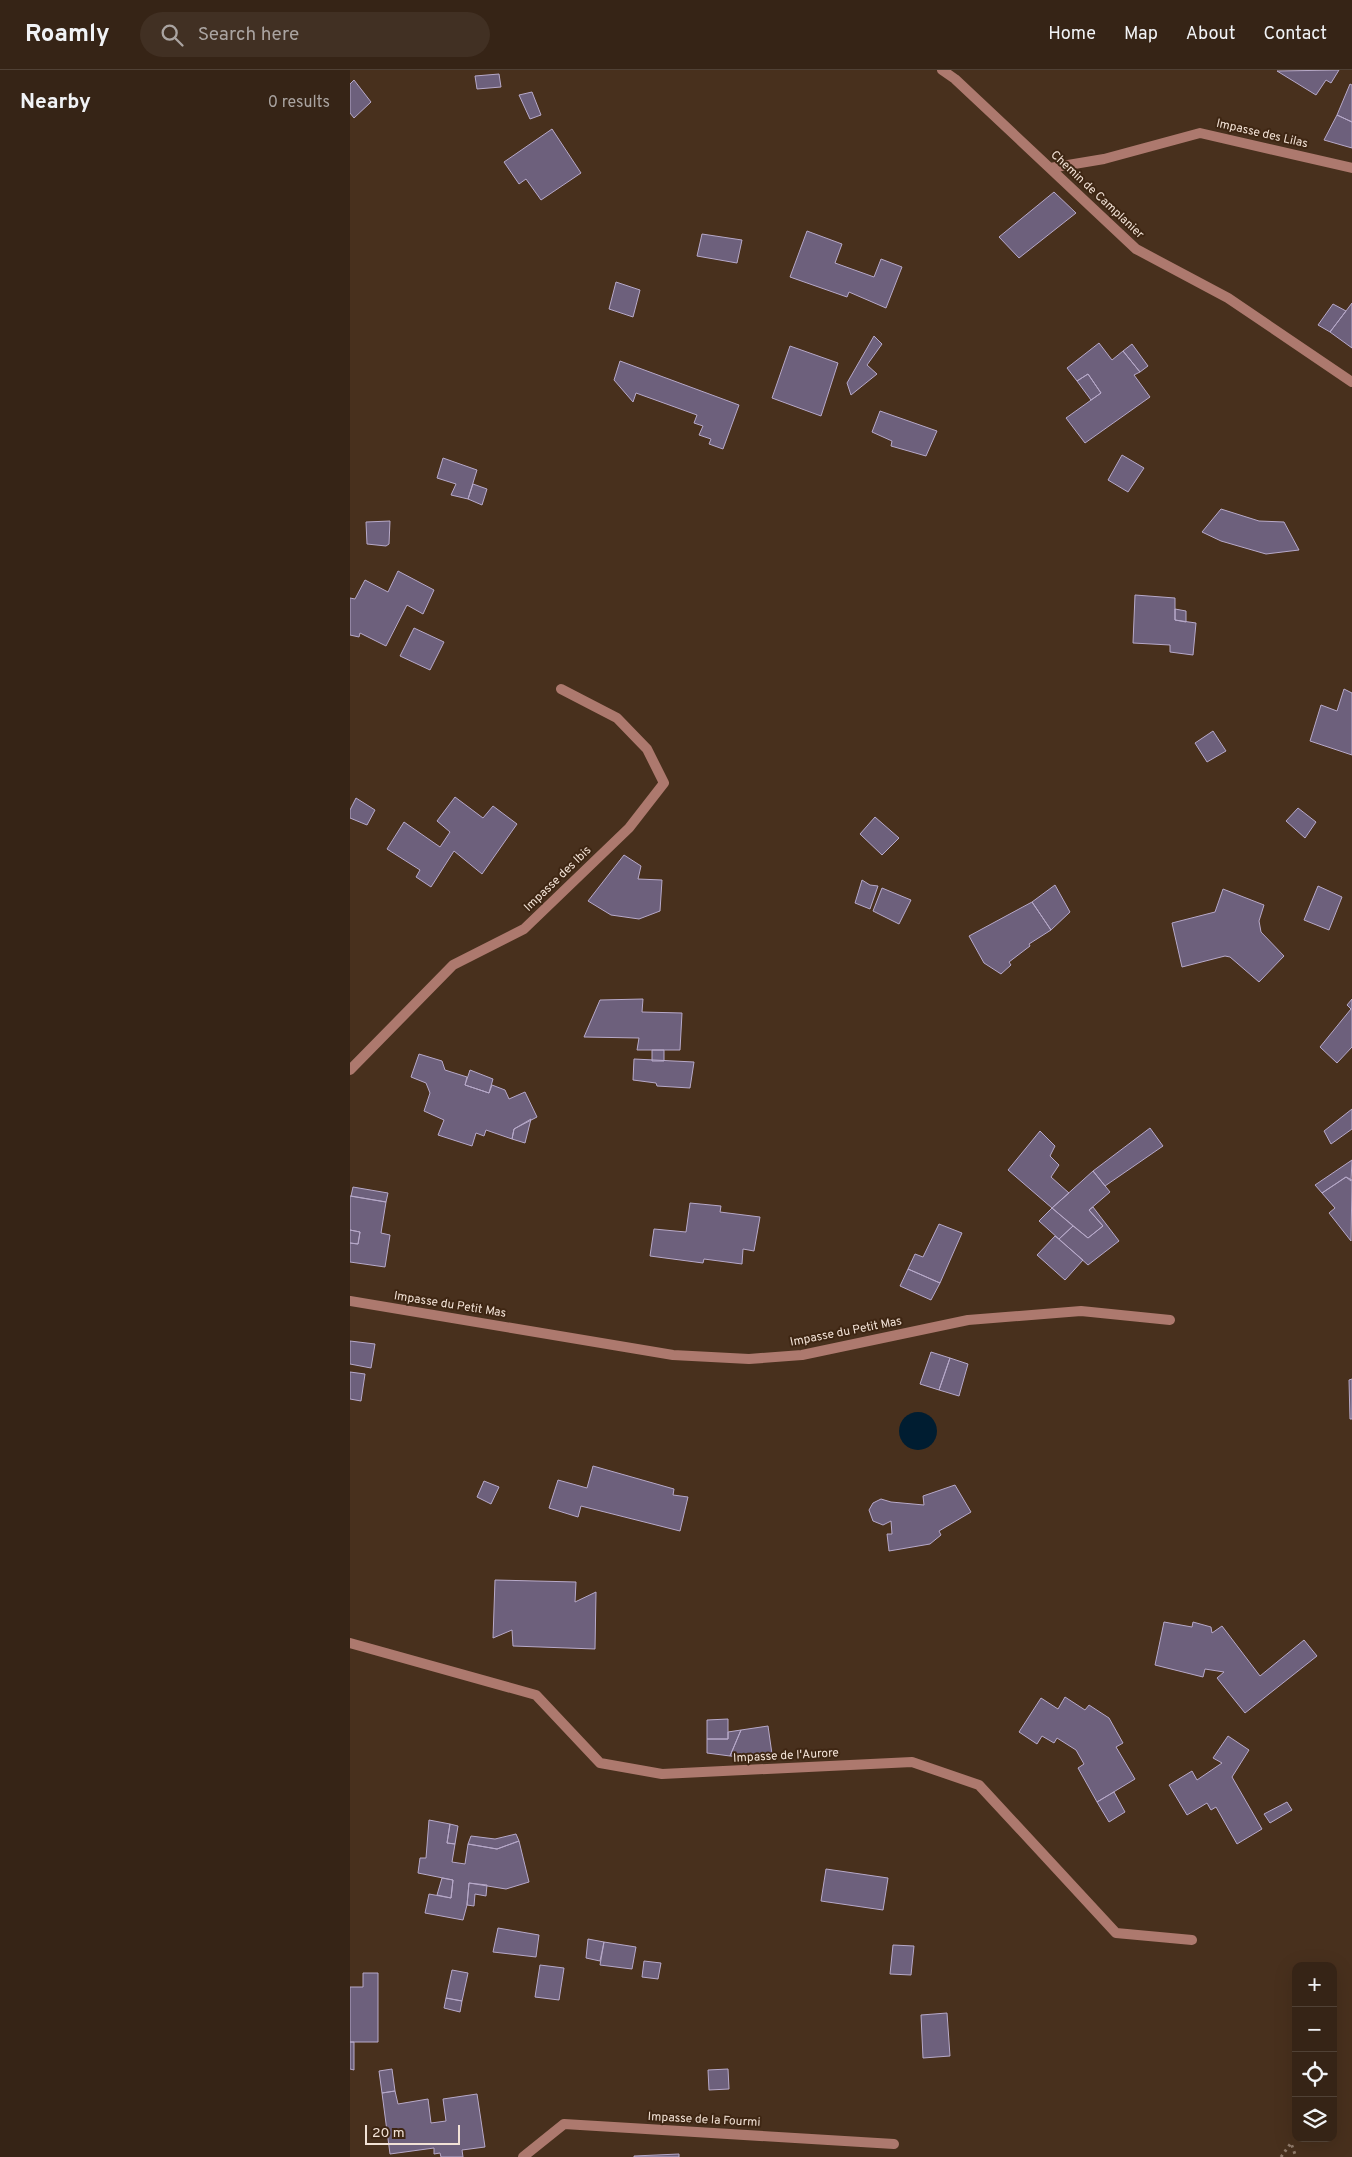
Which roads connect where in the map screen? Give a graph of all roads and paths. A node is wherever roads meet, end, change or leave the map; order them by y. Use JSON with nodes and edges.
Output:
{"nodes":[{"id":1,"x":942,"y":70,"type":"edge"},
{"id":2,"x":1050,"y":168,"type":"junction"},
{"id":3,"x":1352,"y":168,"type":"edge"},
{"id":4,"x":1352,"y":382,"type":"edge"},
{"id":5,"x":561,"y":689,"type":"dead end"},
{"id":6,"x":350,"y":1070,"type":"edge"},
{"id":7,"x":350,"y":1301,"type":"edge"},
{"id":8,"x":1170,"y":1320,"type":"dead end"},
{"id":9,"x":350,"y":1643,"type":"edge"},
{"id":10,"x":1192,"y":1940,"type":"dead end"},
{"id":11,"x":894,"y":2144,"type":"dead end"},
{"id":12,"x":523,"y":2157,"type":"edge"},
{"id":13,"x":1281,"y":2157,"type":"edge"},
{"id":14,"x":1296,"y":2157,"type":"edge"}],
"edges":[{"from":1,"to":2,"type":"street","name":"Chemin de Camplanier"},
{"from":2,"to":3,"type":"street","name":"Impasse des Lilas"},
{"from":2,"to":4,"type":"street","name":"Chemin de Camplanier"},
{"from":5,"to":6,"type":"street","name":"Impasse des Ibis"},
{"from":7,"to":8,"type":"street","name":"Impasse du Petit Mas"},
{"from":9,"to":10,"type":"street","name":"Impasse de l'Aurore"},
{"from":11,"to":12,"type":"street","name":"Impasse de la Fourmi"},
{"from":13,"to":14,"type":"path"}]}
